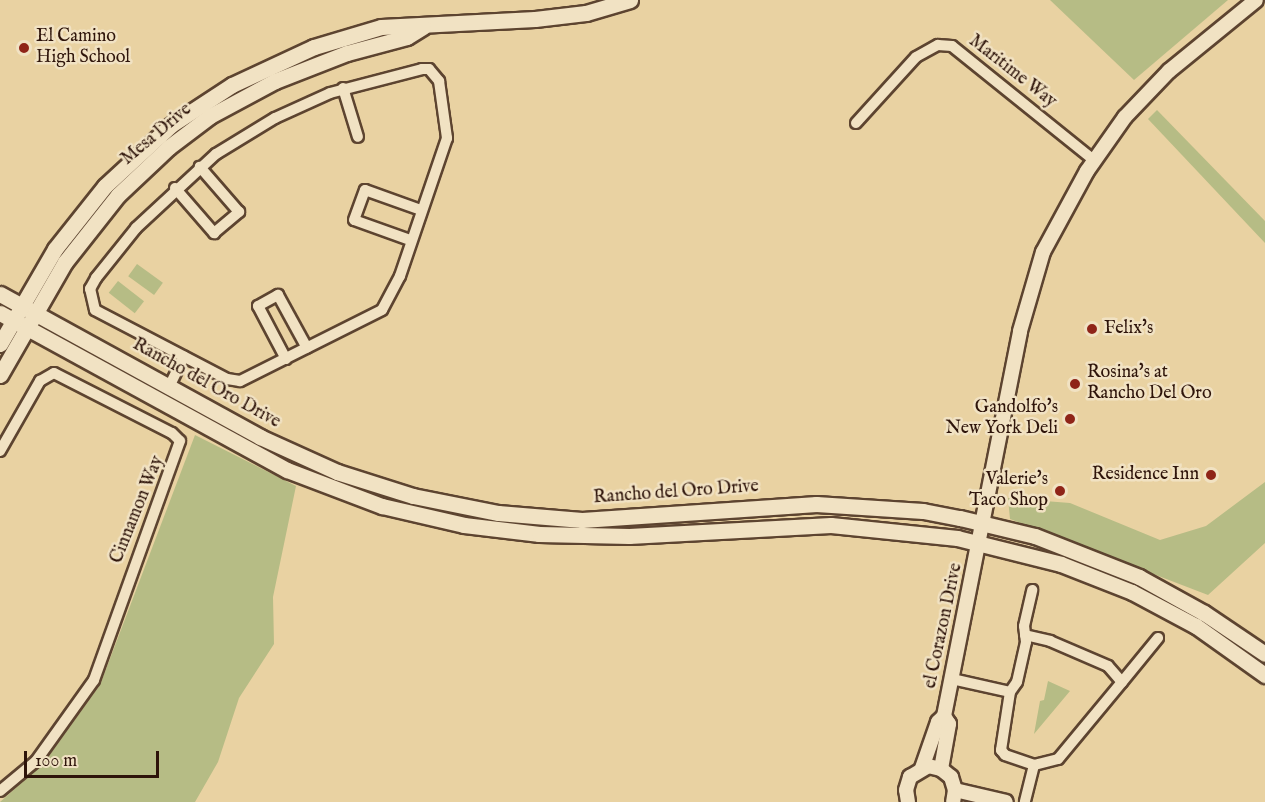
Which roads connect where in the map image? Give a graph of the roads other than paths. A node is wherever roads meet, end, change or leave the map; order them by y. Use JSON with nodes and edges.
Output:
{"nodes":[{"id":1,"x":630,"y":0,"type":"edge"},
{"id":2,"x":1256,"y":0,"type":"edge"},
{"id":3,"x":343,"y":88,"type":"junction"},
{"id":4,"x":856,"y":123,"type":"dead end"},
{"id":5,"x":358,"y":137,"type":"dead end"},
{"id":6,"x":1094,"y":160,"type":"junction"},
{"id":7,"x":200,"y":167,"type":"junction"},
{"id":8,"x":175,"y":188,"type":"junction"},
{"id":9,"x":421,"y":210,"type":"junction"},
{"id":10,"x":410,"y":240,"type":"junction"},
{"id":11,"x":0,"y":294,"type":"edge"},
{"id":12,"x":28,"y":309,"type":"junction"},
{"id":13,"x":13,"y":320,"type":"edge"},
{"id":14,"x":0,"y":344,"type":"edge"},
{"id":15,"x":307,"y":348,"type":"junction"},
{"id":16,"x":183,"y":356,"type":"junction"},
{"id":17,"x":286,"y":359,"type":"junction"},
{"id":18,"x":0,"y":375,"type":"edge"},
{"id":19,"x":128,"y":383,"type":"junction"},
{"id":20,"x":170,"y":387,"type":"junction"},
{"id":21,"x":164,"y":402,"type":"junction"},
{"id":22,"x":224,"y":417,"type":"junction"},
{"id":23,"x":0,"y":451,"type":"edge"},
{"id":24,"x":984,"y":523,"type":"junction"},
{"id":25,"x":980,"y":543,"type":"junction"},
{"id":26,"x":1032,"y":590,"type":"dead end"},
{"id":27,"x":1025,"y":635,"type":"junction"},
{"id":28,"x":1158,"y":638,"type":"dead end"},
{"id":29,"x":1265,"y":654,"type":"edge"},
{"id":30,"x":1265,"y":675,"type":"edge"},
{"id":31,"x":952,"y":679,"type":"junction"},
{"id":32,"x":1122,"y":682,"type":"junction"},
{"id":33,"x":1010,"y":692,"type":"junction"},
{"id":34,"x":944,"y":716,"type":"junction"},
{"id":35,"x":1034,"y":765,"type":"junction"},
{"id":36,"x":922,"y":768,"type":"junction"},
{"id":37,"x":941,"y":769,"type":"junction"},
{"id":38,"x":0,"y":791,"type":"edge"},
{"id":39,"x":954,"y":796,"type":"edge"},
{"id":40,"x":908,"y":802,"type":"edge"},
{"id":41,"x":1006,"y":802,"type":"edge"},
{"id":42,"x":1025,"y":802,"type":"edge"}],
"edges":[{"from":1,"to":12,"type":"main road","name":"Mesa Drive"},
{"from":2,"to":6,"type":"street","name":"el Corazon Drive"},
{"from":3,"to":5,"type":"street"},
{"from":3,"to":7,"type":"street"},
{"from":3,"to":9,"type":"street"},
{"from":4,"to":6,"type":"street","name":"Maritime Way"},
{"from":6,"to":24,"type":"street","name":"el Corazon Drive"},
{"from":7,"to":8,"type":"street"},
{"from":7,"to":8,"type":"street"},
{"from":8,"to":16,"type":"street"},
{"from":9,"to":10,"type":"street"},
{"from":9,"to":10,"type":"street"},
{"from":10,"to":15,"type":"street"},
{"from":11,"to":12,"type":"main road","name":"Rancho del Oro Drive"},
{"from":12,"to":13,"type":"main road","name":"Mesa Drive"},
{"from":12,"to":20,"type":"main road","name":"Rancho del Oro Drive"},
{"from":13,"to":14,"type":"main road","name":"Mesa Drive"},
{"from":13,"to":18,"type":"main road","name":"Mesa Drive"},
{"from":13,"to":19,"type":"main road","name":"Rancho del Oro Drive"},
{"from":15,"to":17,"type":"street"},
{"from":15,"to":17,"type":"street"},
{"from":16,"to":17,"type":"street"},
{"from":16,"to":20,"type":"street"},
{"from":19,"to":20,"type":"main road"},
{"from":19,"to":21,"type":"main road","name":"Rancho del Oro Drive"},
{"from":20,"to":22,"type":"main road","name":"Rancho del Oro Drive"},
{"from":21,"to":22,"type":"main road"},
{"from":21,"to":25,"type":"main road","name":"Rancho del Oro Drive"},
{"from":22,"to":24,"type":"main road","name":"Rancho del Oro Drive"},
{"from":23,"to":38,"type":"street","name":"Cinnamon Way"},
{"from":24,"to":25,"type":"street","name":"el Corazon Drive"},
{"from":24,"to":29,"type":"main road","name":"Rancho del Oro Drive"},
{"from":25,"to":30,"type":"main road","name":"Rancho del Oro Drive"},
{"from":25,"to":31,"type":"street","name":"el Corazon Drive"},
{"from":26,"to":27,"type":"street"},
{"from":27,"to":32,"type":"street"},
{"from":27,"to":33,"type":"street"},
{"from":28,"to":32,"type":"street"},
{"from":31,"to":33,"type":"street"},
{"from":31,"to":34,"type":"street","name":"el Corazon Drive"},
{"from":32,"to":35,"type":"street"},
{"from":33,"to":35,"type":"street"},
{"from":34,"to":36,"type":"street","name":"el Corazon Drive"},
{"from":34,"to":37,"type":"street","name":"el Corazon Drive"},
{"from":35,"to":42,"type":"street"},
{"from":36,"to":37,"type":"street"},
{"from":36,"to":40,"type":"street","name":"el Corazon Drive"},
{"from":37,"to":39,"type":"street"},
{"from":39,"to":41,"type":"street"}]}
